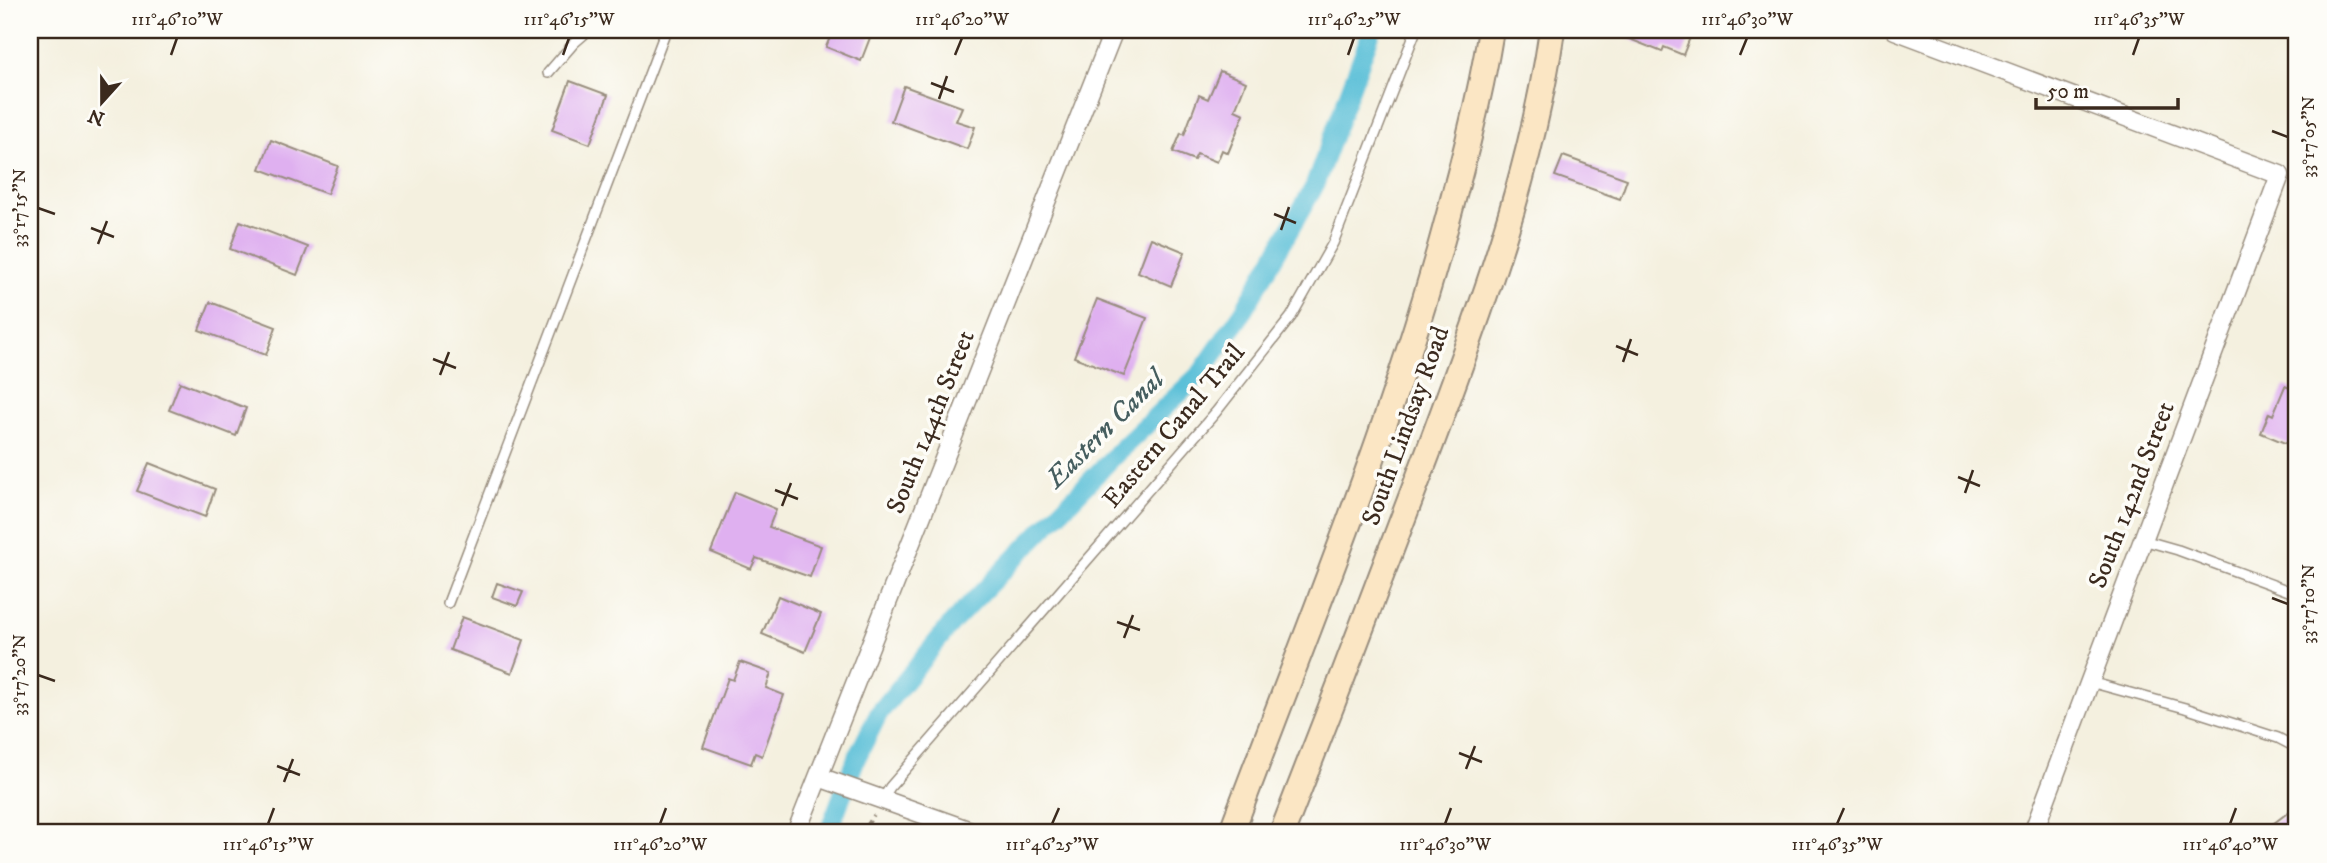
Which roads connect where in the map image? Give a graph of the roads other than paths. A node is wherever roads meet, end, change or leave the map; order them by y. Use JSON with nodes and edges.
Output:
{"nodes":[{"id":1,"x":589,"y":30,"type":"edge"},
{"id":2,"x":666,"y":30,"type":"edge"},
{"id":3,"x":1114,"y":30,"type":"edge"},
{"id":4,"x":1416,"y":30,"type":"edge"},
{"id":5,"x":1491,"y":30,"type":"edge"},
{"id":6,"x":1552,"y":30,"type":"edge"},
{"id":7,"x":1895,"y":30,"type":"edge"},
{"id":8,"x":548,"y":73,"type":"dead end"},
{"id":9,"x":2143,"y":540,"type":"junction"},
{"id":10,"x":2297,"y":594,"type":"edge"},
{"id":11,"x":448,"y":603,"type":"dead end"},
{"id":12,"x":2090,"y":682,"type":"junction"},
{"id":13,"x":2297,"y":748,"type":"edge"},
{"id":14,"x":826,"y":779,"type":"junction"},
{"id":15,"x":877,"y":797,"type":"junction"},
{"id":16,"x":796,"y":833,"type":"edge"},
{"id":17,"x":976,"y":833,"type":"edge"},
{"id":18,"x":1231,"y":833,"type":"edge"},
{"id":19,"x":1282,"y":833,"type":"edge"},
{"id":20,"x":2033,"y":833,"type":"edge"}],
"edges":[{"from":1,"to":8,"type":"lane"},
{"from":2,"to":11,"type":"lane"},
{"from":3,"to":14,"type":"street","name":"South 144th Street"},
{"from":4,"to":15,"type":"lane","name":"Eastern Canal Trail"},
{"from":5,"to":18,"type":"main road","name":"South Lindsay Road"},
{"from":6,"to":19,"type":"main road","name":"South Lindsay Road"},
{"from":7,"to":9,"type":"street","name":"South 142nd Street"},
{"from":9,"to":10,"type":"lane"},
{"from":9,"to":12,"type":"street","name":"South 142nd Street"},
{"from":12,"to":13,"type":"lane"},
{"from":12,"to":20,"type":"street","name":"South 142nd Street"},
{"from":14,"to":15,"type":"street"},
{"from":14,"to":16,"type":"street","name":"South 144th Street"},
{"from":15,"to":17,"type":"street"}]}
